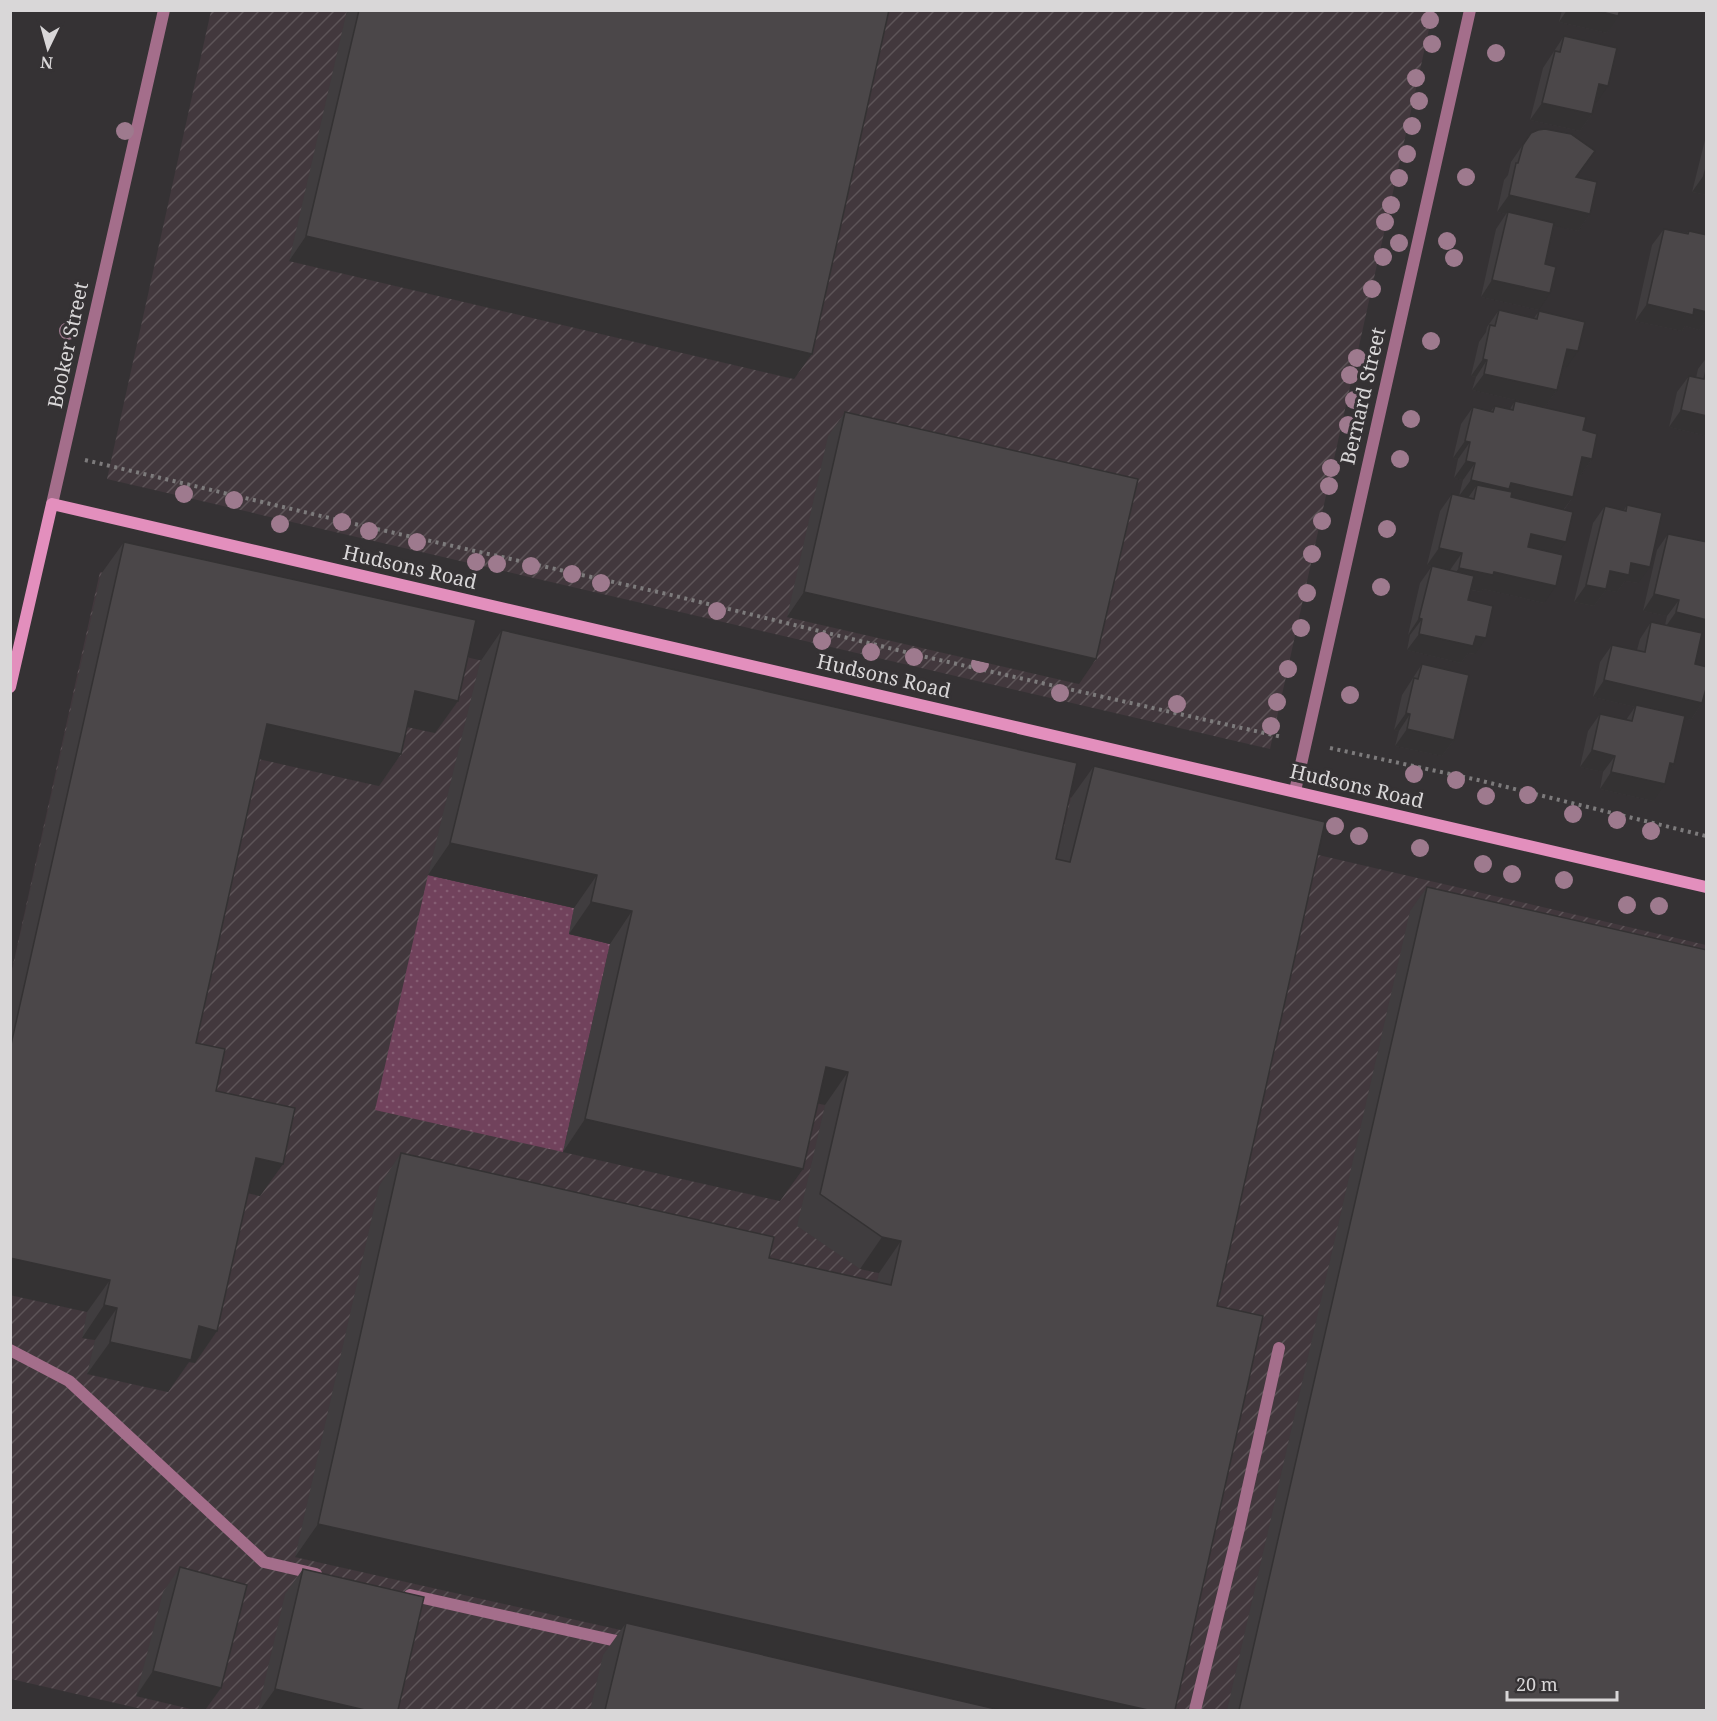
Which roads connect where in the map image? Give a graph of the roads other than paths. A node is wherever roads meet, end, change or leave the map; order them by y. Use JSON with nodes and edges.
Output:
{"nodes":[{"id":1,"x":164,"y":10,"type":"edge"},
{"id":2,"x":1470,"y":10,"type":"edge"},
{"id":3,"x":52,"y":504,"type":"junction"},
{"id":4,"x":10,"y":687,"type":"edge"},
{"id":5,"x":1295,"y":791,"type":"junction"},
{"id":6,"x":1707,"y":887,"type":"edge"},
{"id":7,"x":1278,"y":1348,"type":"dead end"},
{"id":8,"x":10,"y":1350,"type":"edge"},
{"id":9,"x":329,"y":1576,"type":"edge"},
{"id":10,"x":396,"y":1592,"type":"edge"},
{"id":11,"x":639,"y":1646,"type":"edge"},
{"id":12,"x":1196,"y":1710,"type":"edge"}],
"edges":[{"from":1,"to":3,"type":"street","name":"Booker Street"},
{"from":2,"to":5,"type":"street","name":"Bernard Street"},
{"from":3,"to":4,"type":"street","name":"Booker Street"},
{"from":3,"to":5,"type":"street","name":"Hudsons Road"},
{"from":5,"to":6,"type":"street","name":"Hudsons Road"},
{"from":7,"to":12,"type":"street"},
{"from":8,"to":9,"type":"street"},
{"from":10,"to":11,"type":"street"}]}
